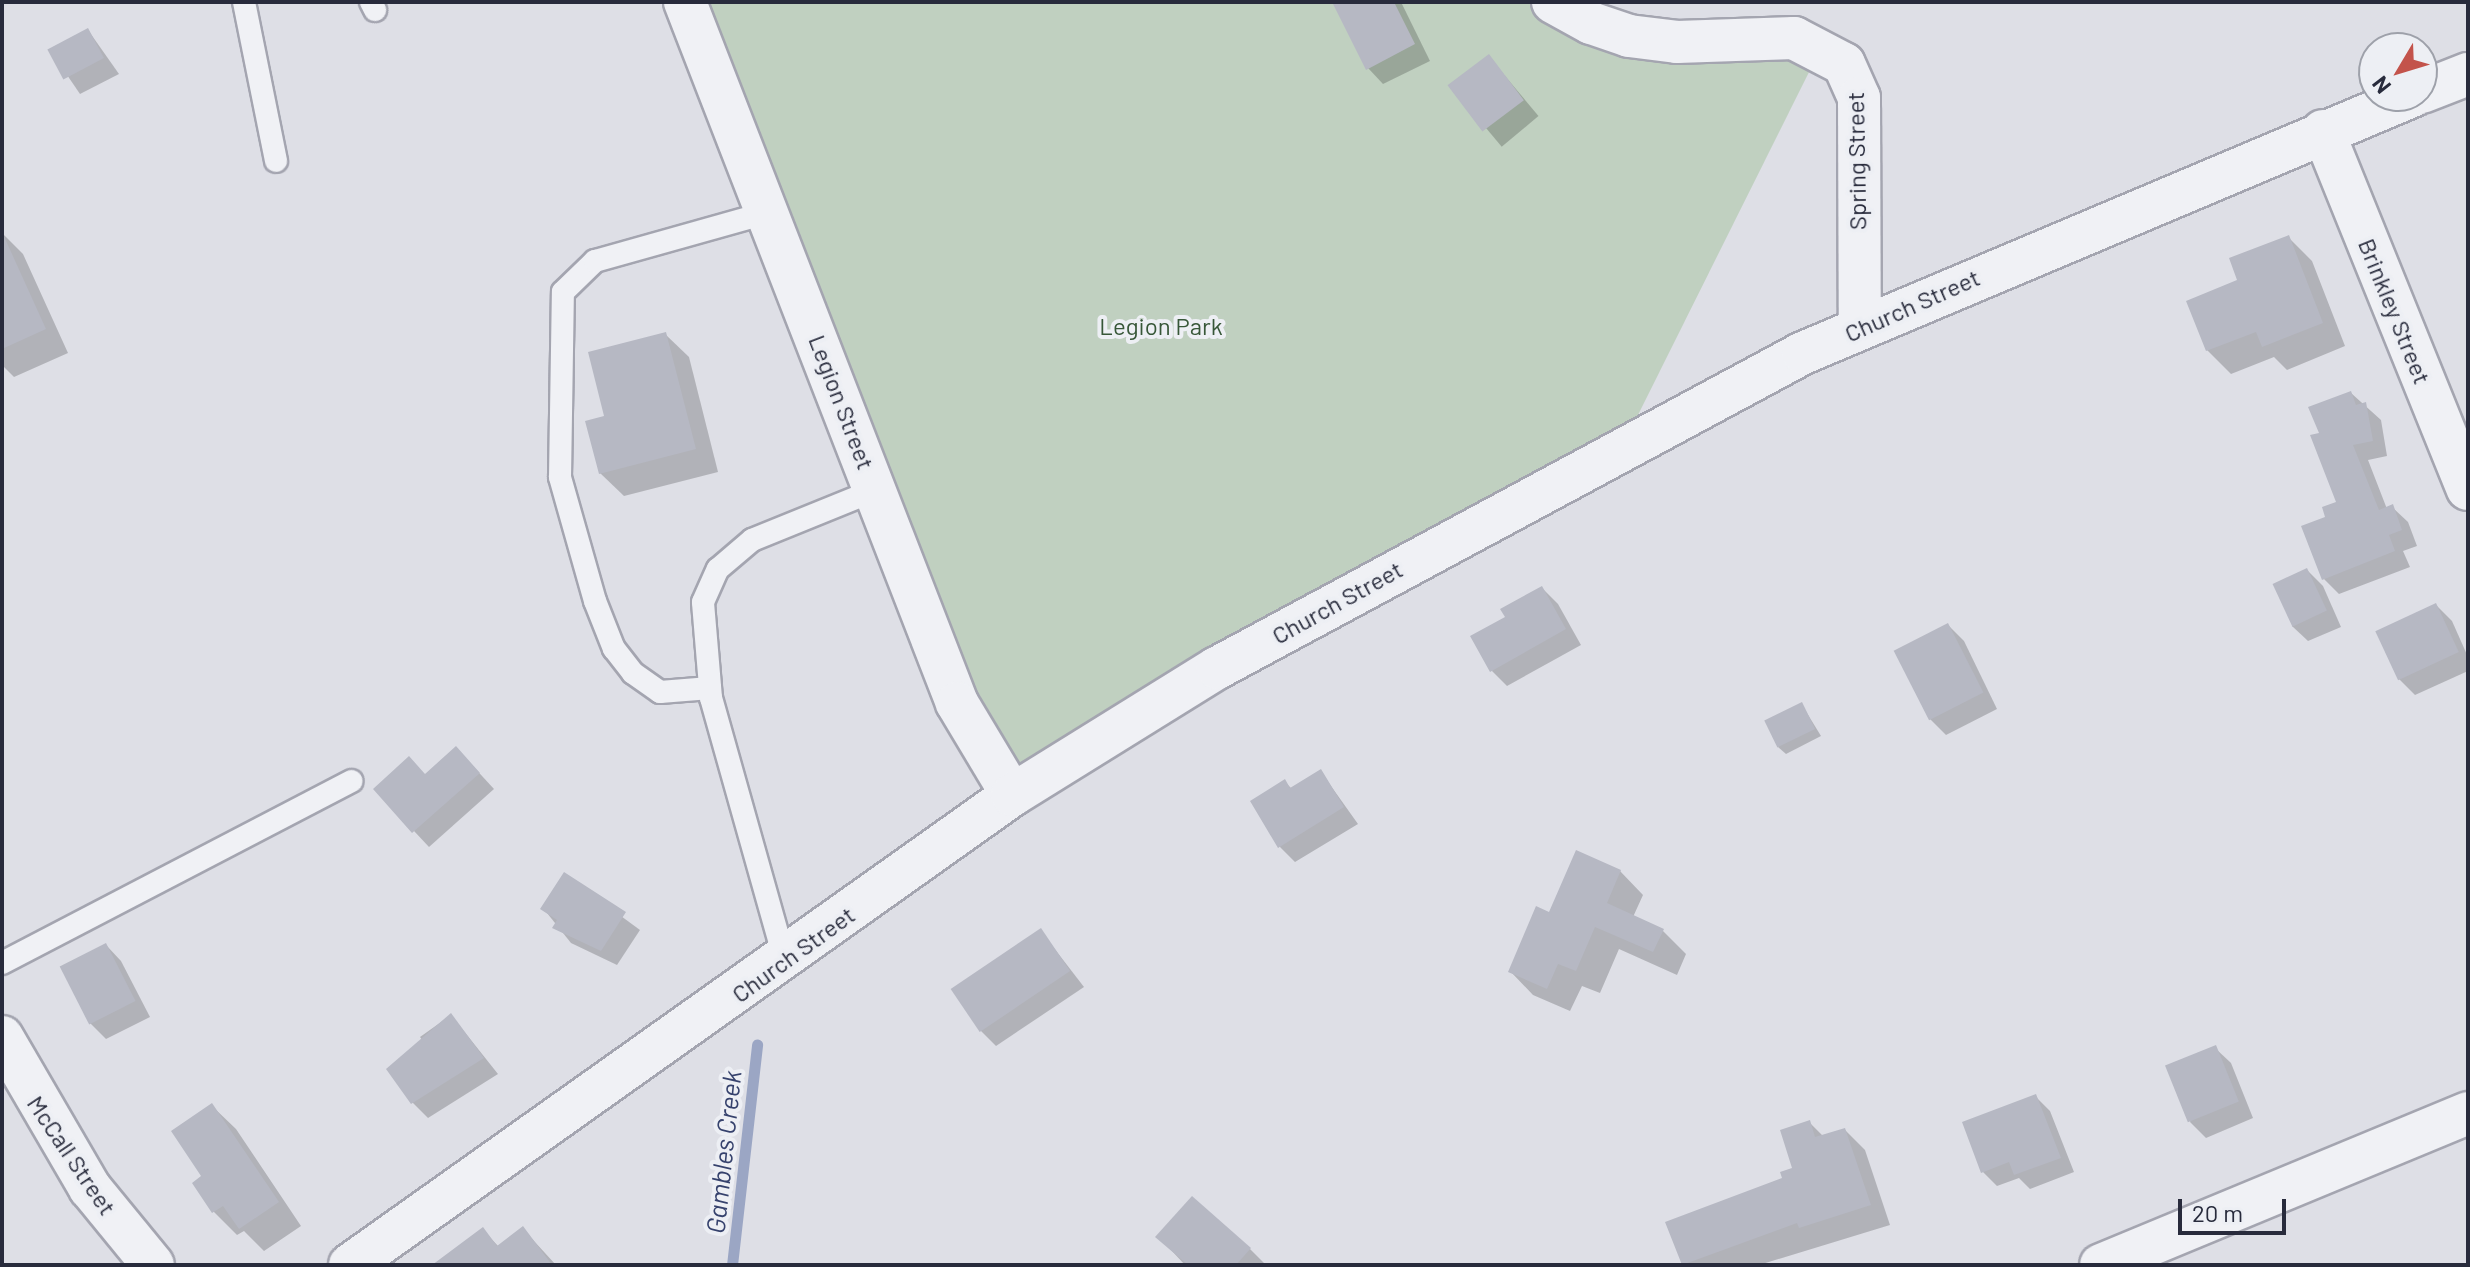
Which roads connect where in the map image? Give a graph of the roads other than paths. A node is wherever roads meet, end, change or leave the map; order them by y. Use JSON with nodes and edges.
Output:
{"nodes":[{"id":1,"x":244,"y":2,"type":"edge"},
{"id":2,"x":685,"y":2,"type":"edge"},
{"id":3,"x":1553,"y":2,"type":"edge"},
{"id":4,"x":2468,"y":74,"type":"edge"},
{"id":5,"x":2438,"y":86,"type":"edge"},
{"id":6,"x":2371,"y":112,"type":"edge"},
{"id":7,"x":2323,"y":131,"type":"junction"},
{"id":8,"x":276,"y":161,"type":"dead end"},
{"id":9,"x":769,"y":212,"type":"junction"},
{"id":10,"x":1860,"y":328,"type":"junction"},
{"id":11,"x":2468,"y":489,"type":"edge"},
{"id":12,"x":875,"y":490,"type":"junction"},
{"id":13,"x":710,"y":688,"type":"junction"},
{"id":14,"x":352,"y":781,"type":"dead end"},
{"id":15,"x":1012,"y":795,"type":"junction"},
{"id":16,"x":785,"y":961,"type":"junction"},
{"id":17,"x":2,"y":963,"type":"edge"},
{"id":18,"x":2,"y":1037,"type":"edge"},
{"id":19,"x":2468,"y":1113,"type":"edge"},
{"id":20,"x":153,"y":1265,"type":"edge"},
{"id":21,"x":350,"y":1265,"type":"edge"},
{"id":22,"x":2101,"y":1265,"type":"edge"}],
"edges":[{"from":1,"to":8,"type":"lane"},
{"from":2,"to":9,"type":"street","name":"Legion Street"},
{"from":3,"to":10,"type":"street","name":"Spring Street"},
{"from":4,"to":5,"type":"street"},
{"from":6,"to":7,"type":"street","name":"Church Street"},
{"from":7,"to":10,"type":"street","name":"Church Street"},
{"from":7,"to":11,"type":"street","name":"Brinkley Street"},
{"from":9,"to":12,"type":"street","name":"Legion Street"},
{"from":9,"to":13,"type":"lane"},
{"from":10,"to":15,"type":"street","name":"Church Street"},
{"from":12,"to":13,"type":"lane"},
{"from":12,"to":15,"type":"street","name":"Legion Street"},
{"from":13,"to":16,"type":"lane"},
{"from":14,"to":17,"type":"lane"},
{"from":15,"to":16,"type":"street","name":"Church Street"},
{"from":16,"to":21,"type":"street","name":"Church Street"},
{"from":18,"to":20,"type":"street","name":"McCall Street"},
{"from":19,"to":22,"type":"street"}]}
